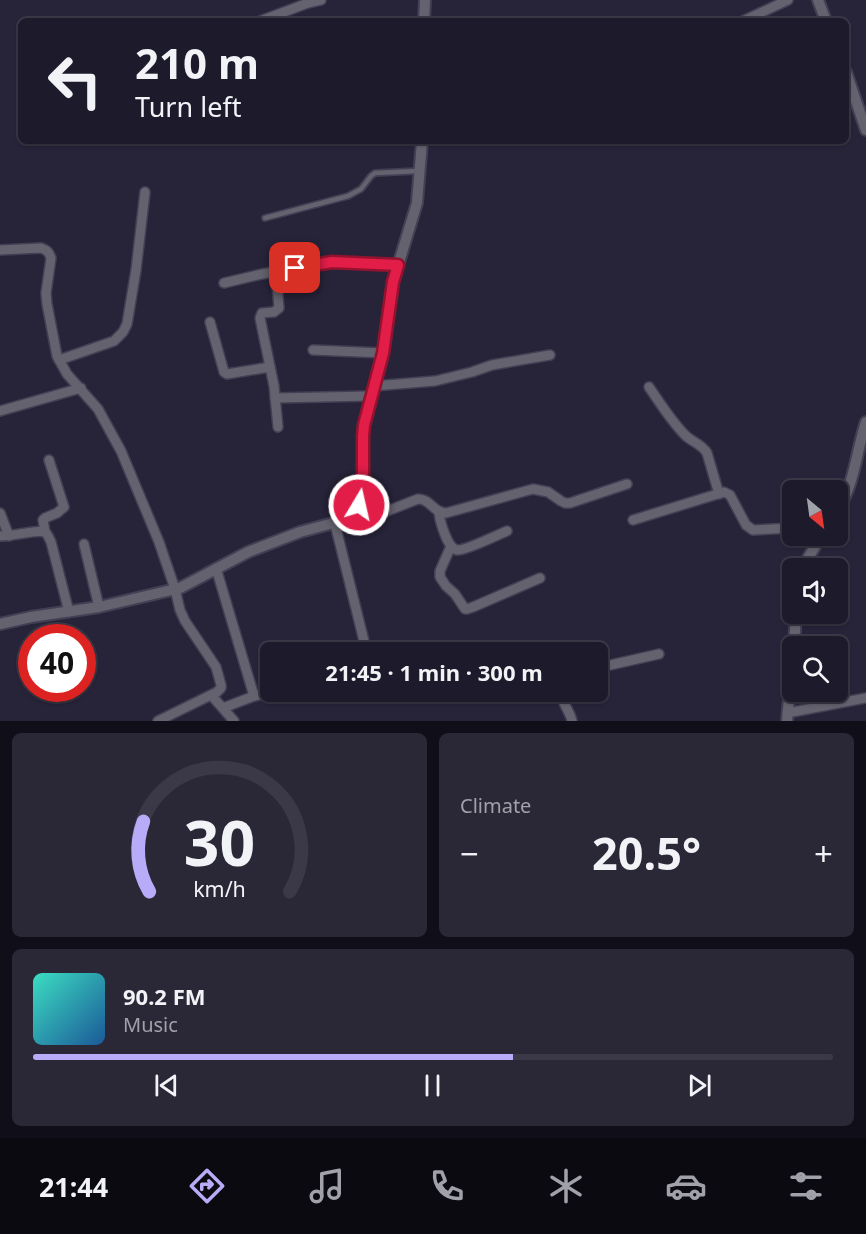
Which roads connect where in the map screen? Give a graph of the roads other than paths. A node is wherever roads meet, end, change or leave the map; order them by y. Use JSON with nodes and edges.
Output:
{"nodes":[{"id":1,"x":321,"y":0,"type":"edge"},
{"id":2,"x":425,"y":0,"type":"edge"},
{"id":3,"x":788,"y":0,"type":"edge"},
{"id":4,"x":818,"y":0,"type":"edge"},
{"id":5,"x":269,"y":18,"type":"edge"},
{"id":6,"x":424,"y":18,"type":"edge"},
{"id":7,"x":749,"y":18,"type":"edge"},
{"id":8,"x":825,"y":18,"type":"edge"},
{"id":9,"x":849,"y":81,"type":"edge"},
{"id":10,"x":866,"y":130,"type":"edge"},
{"id":11,"x":422,"y":144,"type":"edge"},
{"id":12,"x":420,"y":171,"type":"junction"},
{"id":13,"x":145,"y":192,"type":"dead end"},
{"id":14,"x":265,"y":219,"type":"dead end"},
{"id":15,"x":0,"y":250,"type":"edge"},
{"id":16,"x":398,"y":265,"type":"junction"},
{"id":17,"x":276,"y":271,"type":"junction"},
{"id":18,"x":224,"y":283,"type":"dead end"},
{"id":19,"x":210,"y":322,"type":"dead end"},
{"id":20,"x":313,"y":350,"type":"dead end"},
{"id":21,"x":383,"y":353,"type":"junction"},
{"id":22,"x":550,"y":355,"type":"dead end"},
{"id":23,"x":59,"y":360,"type":"junction"},
{"id":24,"x":270,"y":367,"type":"junction"},
{"id":25,"x":649,"y":387,"type":"dead end"},
{"id":26,"x":81,"y":388,"type":"junction"},
{"id":27,"x":372,"y":391,"type":"junction"},
{"id":28,"x":275,"y":398,"type":"junction"},
{"id":29,"x":0,"y":411,"type":"edge"},
{"id":30,"x":866,"y":422,"type":"edge"},
{"id":31,"x":278,"y":427,"type":"dead end"},
{"id":32,"x":49,"y":460,"type":"dead end"},
{"id":33,"x":627,"y":484,"type":"dead end"},
{"id":34,"x":848,"y":491,"type":"edge"},
{"id":35,"x":719,"y":494,"type":"junction"},
{"id":36,"x":0,"y":513,"type":"edge"},
{"id":37,"x":439,"y":513,"type":"junction"},
{"id":38,"x":348,"y":519,"type":"junction"},
{"id":39,"x":633,"y":520,"type":"dead end"},
{"id":40,"x":334,"y":524,"type":"junction"},
{"id":41,"x":782,"y":529,"type":"edge"},
{"id":42,"x":507,"y":531,"type":"dead end"},
{"id":43,"x":45,"y":532,"type":"junction"},
{"id":44,"x":4,"y":536,"type":"edge"},
{"id":45,"x":84,"y":544,"type":"dead end"},
{"id":46,"x":451,"y":546,"type":"junction"},
{"id":47,"x":216,"y":568,"type":"junction"},
{"id":48,"x":540,"y":578,"type":"dead end"},
{"id":49,"x":175,"y":589,"type":"junction"},
{"id":50,"x":99,"y":607,"type":"junction"},
{"id":51,"x":69,"y":612,"type":"junction"},
{"id":52,"x":0,"y":624,"type":"edge"},
{"id":53,"x":364,"y":641,"type":"dead end"},
{"id":54,"x":659,"y":654,"type":"dead end"},
{"id":55,"x":608,"y":666,"type":"edge"},
{"id":56,"x":260,"y":695,"type":"edge"},
{"id":57,"x":212,"y":696,"type":"junction"},
{"id":58,"x":254,"y":696,"type":"junction"},
{"id":59,"x":866,"y":698,"type":"edge"},
{"id":60,"x":564,"y":702,"type":"edge"},
{"id":61,"x":788,"y":702,"type":"edge"},
{"id":62,"x":223,"y":708,"type":"junction"},
{"id":63,"x":787,"y":717,"type":"edge"},
{"id":64,"x":172,"y":718,"type":"edge"},
{"id":65,"x":158,"y":721,"type":"edge"},
{"id":66,"x":234,"y":721,"type":"edge"},
{"id":67,"x":572,"y":721,"type":"edge"}],
"edges":[{"from":1,"to":5,"type":"street"},
{"from":2,"to":6,"type":"street"},
{"from":3,"to":7,"type":"street"},
{"from":4,"to":8,"type":"street"},
{"from":9,"to":10,"type":"street"},
{"from":11,"to":12,"type":"street"},
{"from":12,"to":14,"type":"lane"},
{"from":12,"to":16,"type":"street"},
{"from":13,"to":23,"type":"street"},
{"from":15,"to":23,"type":"street"},
{"from":16,"to":17,"type":"street"},
{"from":16,"to":21,"type":"street"},
{"from":17,"to":18,"type":"street"},
{"from":17,"to":24,"type":"street"},
{"from":19,"to":24,"type":"street"},
{"from":20,"to":21,"type":"street"},
{"from":21,"to":27,"type":"street"},
{"from":22,"to":27,"type":"street"},
{"from":23,"to":26,"type":"street"},
{"from":24,"to":28,"type":"street"},
{"from":25,"to":35,"type":"street"},
{"from":26,"to":29,"type":"street"},
{"from":26,"to":49,"type":"street"},
{"from":27,"to":28,"type":"street"},
{"from":27,"to":38,"type":"street"},
{"from":28,"to":31,"type":"street"},
{"from":30,"to":34,"type":"street"},
{"from":32,"to":43,"type":"street"},
{"from":33,"to":37,"type":"street"},
{"from":35,"to":39,"type":"street"},
{"from":35,"to":41,"type":"street"},
{"from":36,"to":44,"type":"street"},
{"from":37,"to":38,"type":"street"},
{"from":37,"to":46,"type":"street"},
{"from":38,"to":40,"type":"street"},
{"from":40,"to":47,"type":"street"},
{"from":40,"to":53,"type":"street"},
{"from":42,"to":46,"type":"street"},
{"from":43,"to":44,"type":"street"},
{"from":43,"to":51,"type":"street"},
{"from":45,"to":50,"type":"street"},
{"from":46,"to":48,"type":"street"},
{"from":47,"to":49,"type":"street"},
{"from":47,"to":58,"type":"street"},
{"from":49,"to":50,"type":"street"},
{"from":49,"to":57,"type":"street"},
{"from":50,"to":51,"type":"street"},
{"from":51,"to":52,"type":"street"},
{"from":54,"to":55,"type":"street"},
{"from":56,"to":58,"type":"street"},
{"from":57,"to":62,"type":"street"},
{"from":57,"to":64,"type":"street"},
{"from":58,"to":62,"type":"street"},
{"from":59,"to":63,"type":"street"},
{"from":60,"to":67,"type":"street"},
{"from":61,"to":63,"type":"street"},
{"from":62,"to":66,"type":"street"},
{"from":64,"to":65,"type":"street"}]}
